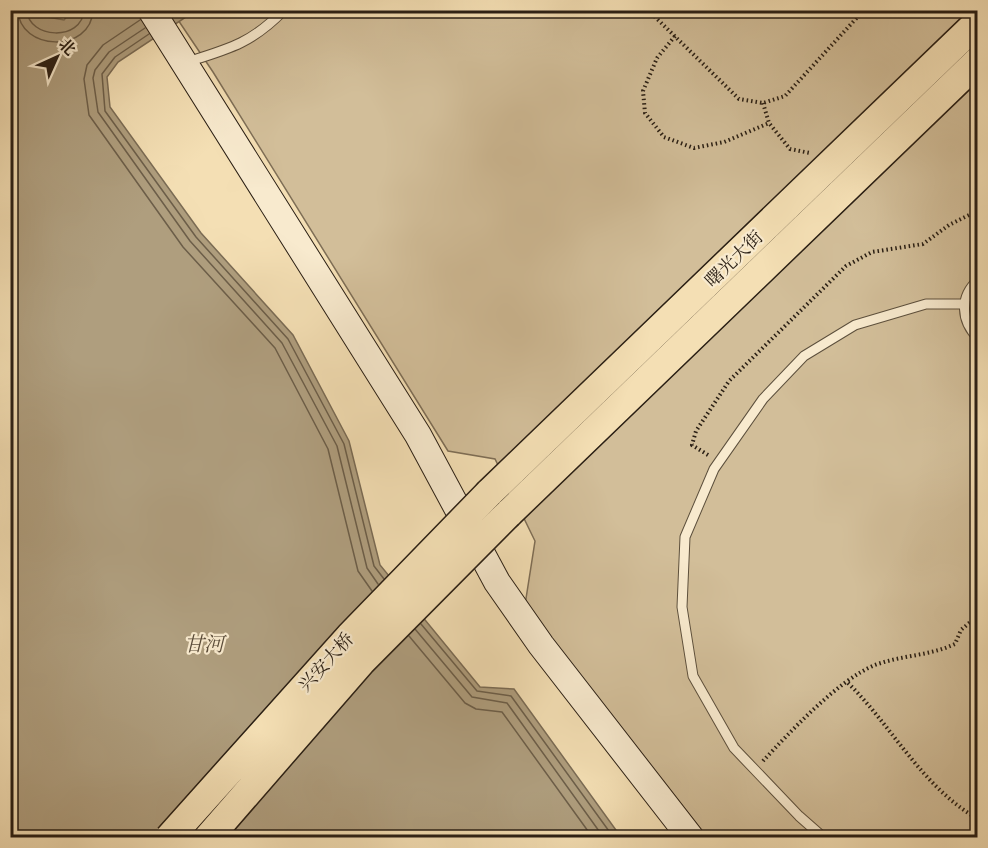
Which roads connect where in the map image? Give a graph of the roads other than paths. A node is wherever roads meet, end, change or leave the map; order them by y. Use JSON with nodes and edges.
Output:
{"nodes":[{"id":1,"x":151,"y":10,"type":"edge"},
{"id":2,"x":284,"y":10,"type":"edge"},
{"id":3,"x":978,"y":22,"type":"edge"},
{"id":4,"x":978,"y":62,"type":"edge"},
{"id":5,"x":183,"y":63,"type":"junction"},
{"id":6,"x":978,"y":280,"type":"edge"},
{"id":7,"x":964,"y":304,"type":"junction"},
{"id":8,"x":978,"y":338,"type":"edge"},
{"id":9,"x":489,"y":493,"type":"joint"},
{"id":10,"x":508,"y":514,"type":"joint"},
{"id":11,"x":170,"y":837,"type":"edge"},
{"id":12,"x":208,"y":837,"type":"edge"},
{"id":13,"x":691,"y":837,"type":"edge"},
{"id":14,"x":824,"y":837,"type":"edge"}],
"edges":[{"from":1,"to":5,"type":"street"},
{"from":2,"to":5,"type":"lane"},
{"from":3,"to":9,"type":"main road","name":"曙光大街"},
{"from":4,"to":10,"type":"main road","name":"曙光大街"},
{"from":5,"to":13,"type":"street"},
{"from":6,"to":7,"type":"lane"},
{"from":7,"to":8,"type":"lane"},
{"from":7,"to":14,"type":"lane"},
{"from":9,"to":11,"type":"main road","name":"兴安大桥","bridge":true},
{"from":10,"to":12,"type":"main road","name":"兴安大桥","bridge":true}]}
